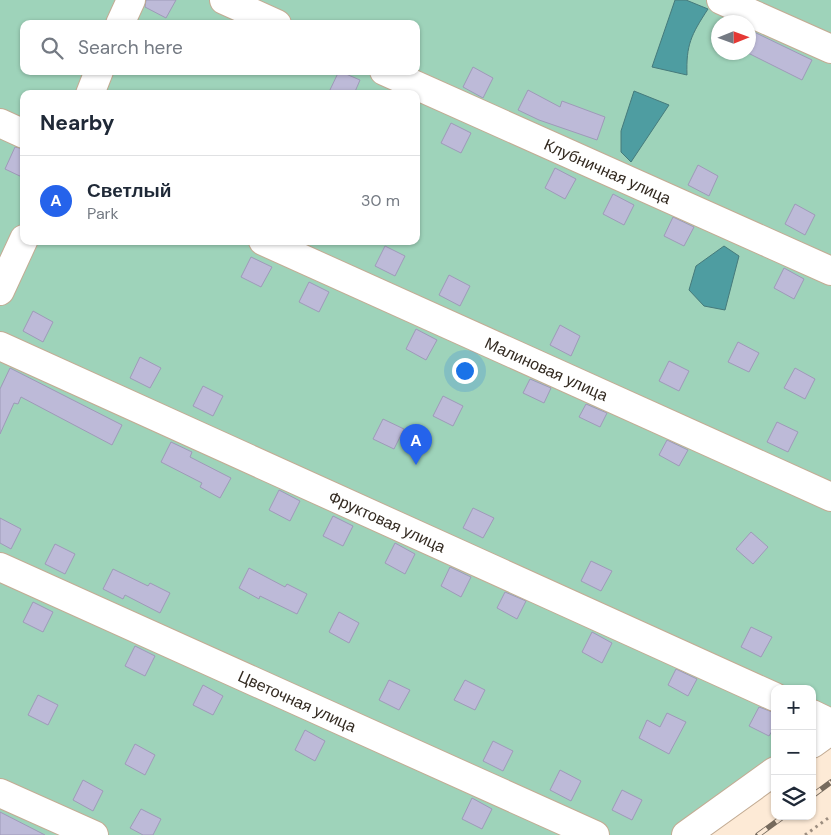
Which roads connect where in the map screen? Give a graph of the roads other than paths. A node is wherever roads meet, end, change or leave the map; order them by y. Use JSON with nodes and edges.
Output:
{"nodes":[{"id":1,"x":131,"y":0,"type":"edge"},
{"id":2,"x":224,"y":0,"type":"edge"},
{"id":3,"x":721,"y":0,"type":"edge"},
{"id":4,"x":122,"y":20,"type":"edge"},
{"id":5,"x":268,"y":20,"type":"edge"},
{"id":6,"x":831,"y":49,"type":"edge"},
{"id":7,"x":98,"y":75,"type":"edge"},
{"id":8,"x":393,"y":75,"type":"edge"},
{"id":9,"x":92,"y":90,"type":"edge"},
{"id":10,"x":0,"y":123,"type":"edge"},
{"id":11,"x":20,"y":132,"type":"edge"},
{"id":12,"x":22,"y":245,"type":"edge"},
{"id":13,"x":272,"y":245,"type":"edge"},
{"id":14,"x":831,"y":271,"type":"edge"},
{"id":15,"x":0,"y":291,"type":"edge"},
{"id":16,"x":0,"y":346,"type":"edge"},
{"id":17,"x":831,"y":497,"type":"edge"},
{"id":18,"x":0,"y":567,"type":"edge"},
{"id":19,"x":771,"y":695,"type":"edge"},
{"id":20,"x":816,"y":716,"type":"edge"},
{"id":21,"x":831,"y":723,"type":"edge"},
{"id":22,"x":831,"y":730,"type":"edge"},
{"id":23,"x":816,"y":741,"type":"edge"},
{"id":24,"x":771,"y":774,"type":"edge"},
{"id":25,"x":0,"y":793,"type":"edge"},
{"id":26,"x":94,"y":835,"type":"edge"},
{"id":27,"x":595,"y":835,"type":"edge"},
{"id":28,"x":686,"y":835,"type":"edge"}],
"edges":[{"from":1,"to":4,"type":"street"},
{"from":2,"to":5,"type":"street"},
{"from":3,"to":6,"type":"street"},
{"from":7,"to":9,"type":"street"},
{"from":8,"to":14,"type":"street","name":"Клубничная улица"},
{"from":10,"to":11,"type":"street"},
{"from":12,"to":15,"type":"street"},
{"from":13,"to":17,"type":"street","name":"Малиновая улица"},
{"from":16,"to":19,"type":"street","name":"Фруктовая улица"},
{"from":18,"to":27,"type":"street","name":"Цветочная улица"},
{"from":20,"to":21,"type":"street"},
{"from":22,"to":23,"type":"street"},
{"from":24,"to":28,"type":"street"},
{"from":25,"to":26,"type":"street"}]}
